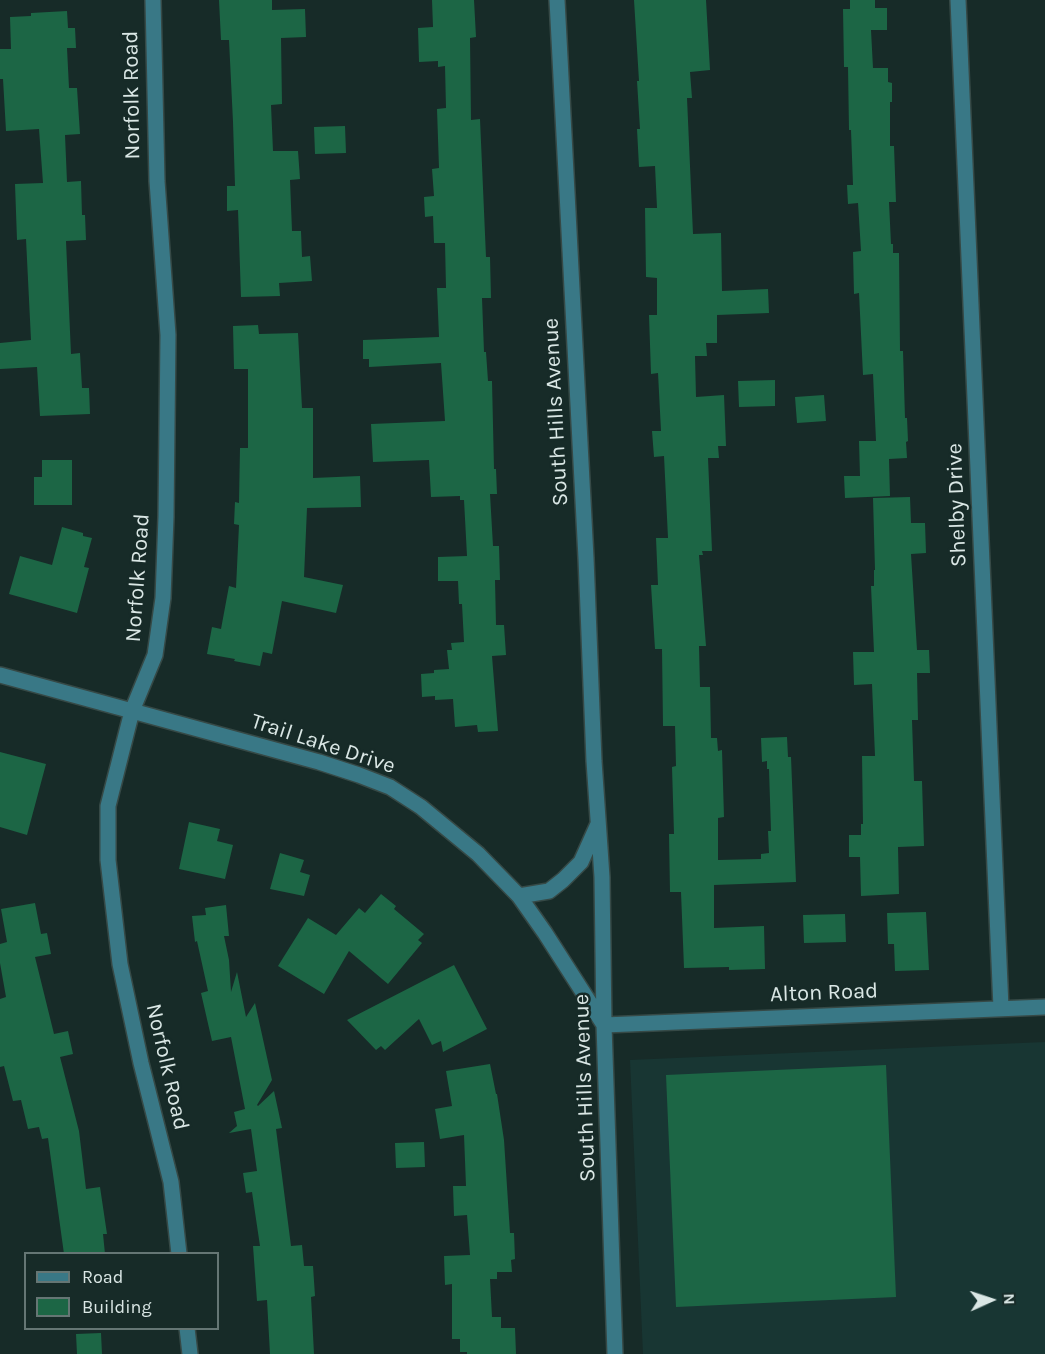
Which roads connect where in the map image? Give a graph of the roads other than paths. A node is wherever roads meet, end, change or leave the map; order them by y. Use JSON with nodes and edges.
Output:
{"nodes":[{"id":1,"x":153,"y":0,"type":"edge"},
{"id":2,"x":557,"y":0,"type":"edge"},
{"id":3,"x":958,"y":0,"type":"edge"},
{"id":4,"x":0,"y":675,"type":"edge"},
{"id":5,"x":132,"y":711,"type":"junction"},
{"id":6,"x":599,"y":821,"type":"junction"},
{"id":7,"x":519,"y":896,"type":"junction"},
{"id":8,"x":1045,"y":1007,"type":"edge"},
{"id":9,"x":1001,"y":1008,"type":"junction"},
{"id":10,"x":604,"y":1025,"type":"junction"},
{"id":11,"x":178,"y":1252,"type":"edge"},
{"id":12,"x":187,"y":1330,"type":"edge"},
{"id":13,"x":190,"y":1354,"type":"edge"},
{"id":14,"x":615,"y":1354,"type":"edge"}],
"edges":[{"from":1,"to":5,"type":"street","name":"Norfolk Road"},
{"from":2,"to":6,"type":"street","name":"South Hills Avenue"},
{"from":3,"to":9,"type":"street","name":"Shelby Drive"},
{"from":4,"to":5,"type":"street","name":"Trail Lake Drive"},
{"from":5,"to":7,"type":"street","name":"Trail Lake Drive"},
{"from":5,"to":11,"type":"street","name":"Norfolk Road"},
{"from":6,"to":7,"type":"street","name":"South Hills Avenue"},
{"from":6,"to":10,"type":"street","name":"South Hills Avenue"},
{"from":7,"to":10,"type":"street","name":"Trail Lake Drive"},
{"from":8,"to":9,"type":"street","name":"Alton Road"},
{"from":9,"to":10,"type":"street","name":"Alton Road"},
{"from":10,"to":14,"type":"street","name":"South Hills Avenue"},
{"from":12,"to":13,"type":"street"}]}
